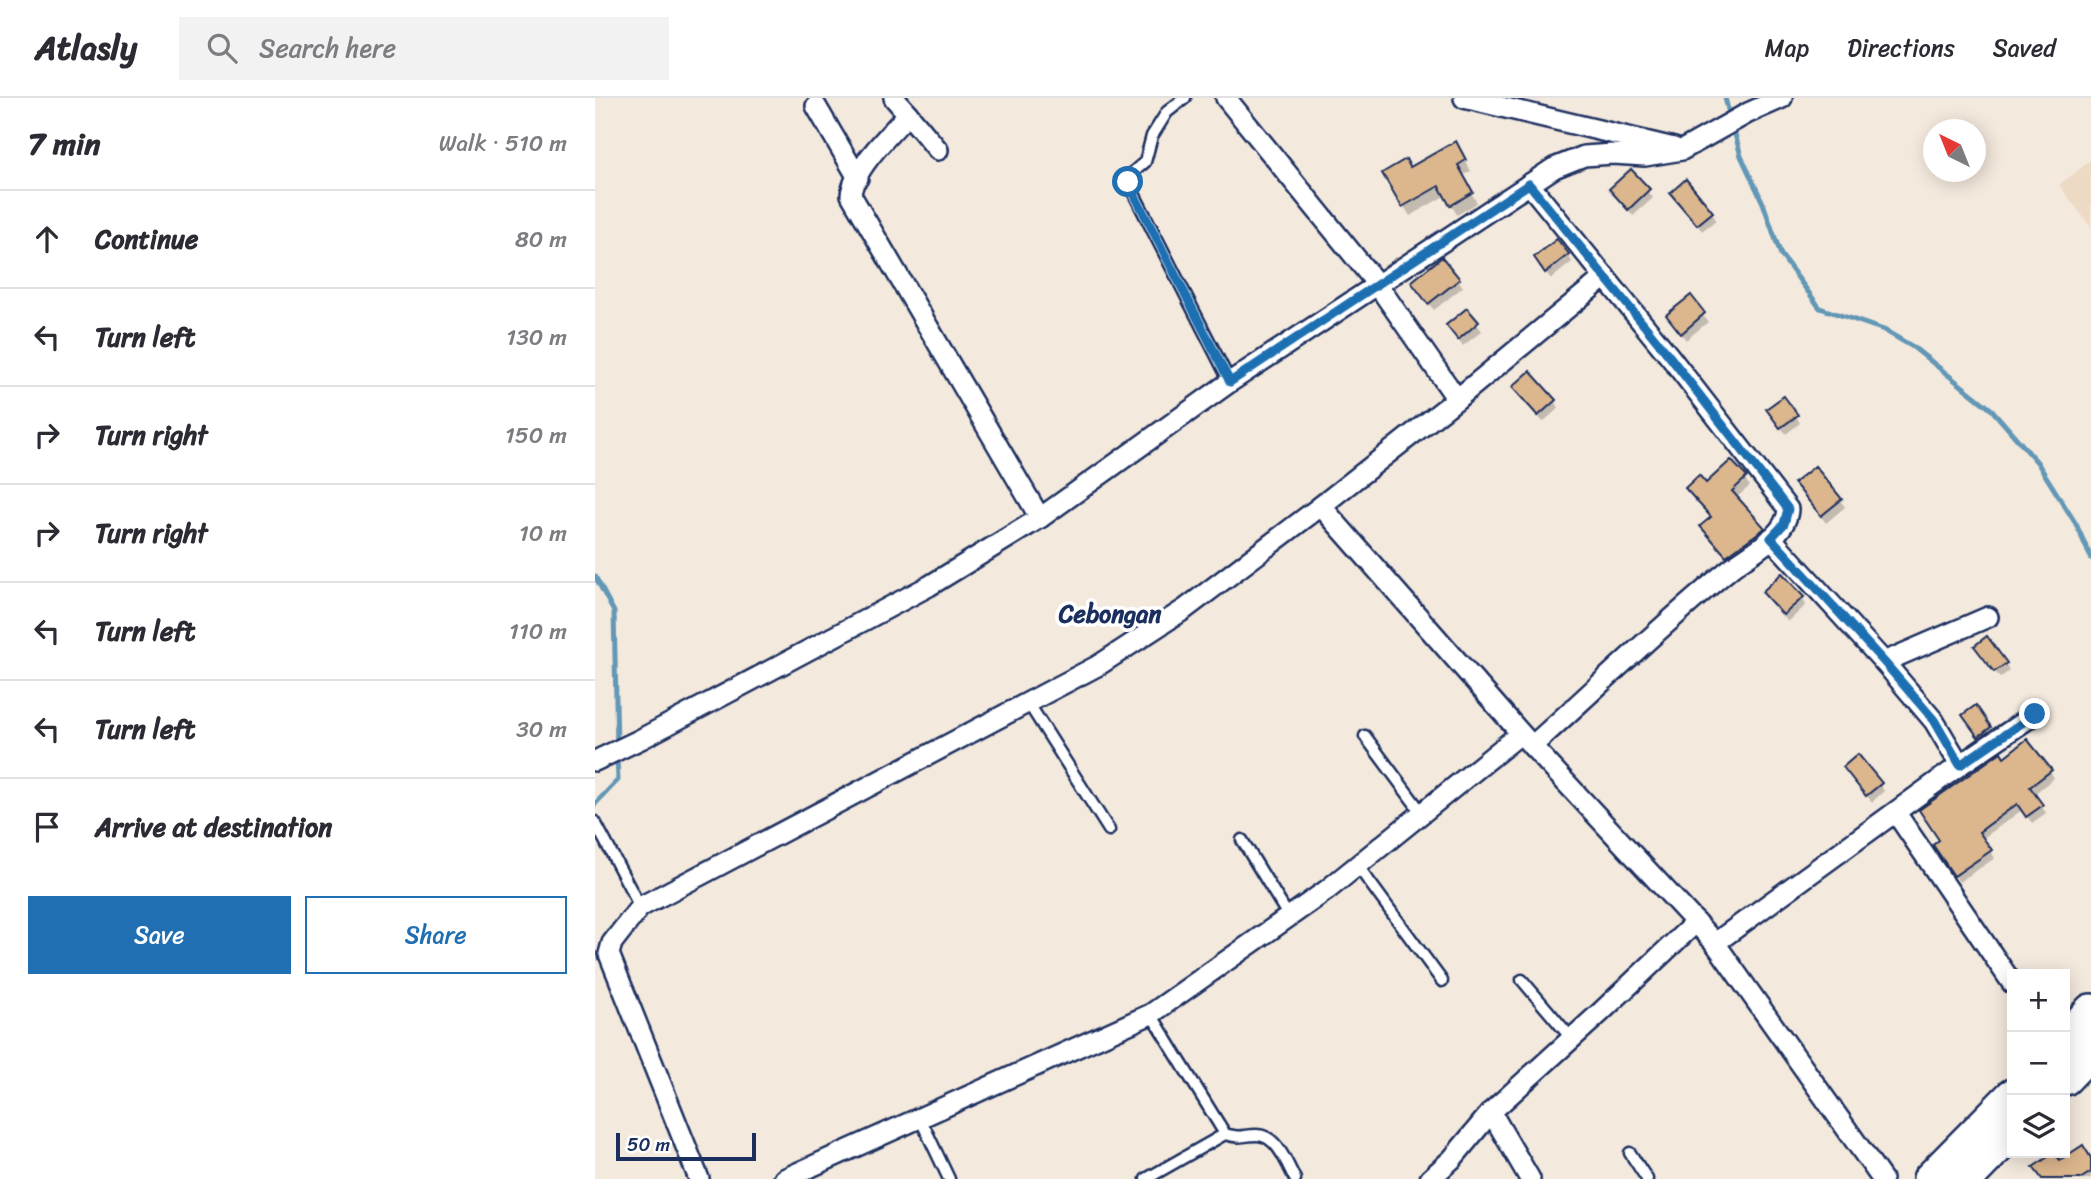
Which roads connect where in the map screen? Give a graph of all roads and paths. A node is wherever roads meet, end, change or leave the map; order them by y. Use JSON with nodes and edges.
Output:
{"nodes":[{"id":1,"x":894,"y":98,"type":"edge"},
{"id":2,"x":1185,"y":98,"type":"edge"},
{"id":3,"x":1226,"y":98,"type":"edge"},
{"id":4,"x":1464,"y":98,"type":"edge"},
{"id":5,"x":1781,"y":98,"type":"edge"},
{"id":6,"x":815,"y":106,"type":"dead end"},
{"id":7,"x":908,"y":114,"type":"junction"},
{"id":8,"x":938,"y":150,"type":"dead end"},
{"id":9,"x":1682,"y":150,"type":"junction"},
{"id":10,"x":858,"y":177,"type":"junction"},
{"id":11,"x":1529,"y":184,"type":"junction"},
{"id":12,"x":1605,"y":277,"type":"junction"},
{"id":13,"x":1377,"y":284,"type":"junction"},
{"id":14,"x":1230,"y":382,"type":"junction"},
{"id":15,"x":1457,"y":399,"type":"junction"},
{"id":16,"x":1321,"y":506,"type":"junction"},
{"id":17,"x":1040,"y":518,"type":"junction"},
{"id":18,"x":1771,"y":538,"type":"junction"},
{"id":19,"x":1988,"y":617,"type":"dead end"},
{"id":20,"x":1884,"y":662,"type":"junction"},
{"id":21,"x":1029,"y":704,"type":"junction"},
{"id":22,"x":2035,"y":714,"type":"dead end"},
{"id":23,"x":1365,"y":736,"type":"dead end"},
{"id":24,"x":1526,"y":740,"type":"junction"},
{"id":25,"x":600,"y":757,"type":"edge"},
{"id":26,"x":1960,"y":765,"type":"junction"},
{"id":27,"x":1422,"y":813,"type":"junction"},
{"id":28,"x":1896,"y":813,"type":"junction"},
{"id":29,"x":595,"y":822,"type":"edge"},
{"id":30,"x":1109,"y":831,"type":"dead end"},
{"id":31,"x":1242,"y":840,"type":"dead end"},
{"id":32,"x":1357,"y":866,"type":"junction"},
{"id":33,"x":640,"y":907,"type":"junction"},
{"id":34,"x":1289,"y":917,"type":"junction"},
{"id":35,"x":1696,"y":922,"type":"junction"},
{"id":36,"x":1715,"y":943,"type":"junction"},
{"id":37,"x":2007,"y":976,"type":"edge"},
{"id":38,"x":1522,"y":980,"type":"dead end"},
{"id":39,"x":1442,"y":981,"type":"dead end"},
{"id":40,"x":2091,"y":1011,"type":"edge"},
{"id":41,"x":1151,"y":1014,"type":"junction"},
{"id":42,"x":2070,"y":1034,"type":"edge"},
{"id":43,"x":1572,"y":1039,"type":"junction"},
{"id":44,"x":2091,"y":1051,"type":"edge"},
{"id":45,"x":2070,"y":1073,"type":"edge"},
{"id":46,"x":2007,"y":1101,"type":"edge"},
{"id":47,"x":1490,"y":1112,"type":"junction"},
{"id":48,"x":920,"y":1118,"type":"junction"},
{"id":49,"x":1225,"y":1134,"type":"junction"},
{"id":50,"x":2007,"y":1137,"type":"edge"},
{"id":51,"x":1630,"y":1153,"type":"dead end"},
{"id":52,"x":699,"y":1179,"type":"edge"},
{"id":53,"x":784,"y":1179,"type":"edge"},
{"id":54,"x":949,"y":1179,"type":"edge"},
{"id":55,"x":1146,"y":1179,"type":"edge"},
{"id":56,"x":1295,"y":1179,"type":"edge"},
{"id":57,"x":1430,"y":1179,"type":"edge"},
{"id":58,"x":1530,"y":1179,"type":"edge"},
{"id":59,"x":1647,"y":1179,"type":"edge"},
{"id":60,"x":1882,"y":1179,"type":"edge"},
{"id":61,"x":1930,"y":1179,"type":"edge"},
{"id":62,"x":1966,"y":1179,"type":"edge"}],
"edges":[{"from":1,"to":7,"type":"street"},
{"from":2,"to":14,"type":"lane"},
{"from":3,"to":13,"type":"street"},
{"from":4,"to":9,"type":"street"},
{"from":5,"to":9,"type":"street"},
{"from":6,"to":10,"type":"street"},
{"from":7,"to":8,"type":"street"},
{"from":7,"to":10,"type":"street"},
{"from":9,"to":11,"type":"street"},
{"from":10,"to":17,"type":"street"},
{"from":11,"to":12,"type":"street"},
{"from":11,"to":13,"type":"street"},
{"from":12,"to":15,"type":"street"},
{"from":12,"to":18,"type":"street"},
{"from":13,"to":14,"type":"street"},
{"from":13,"to":15,"type":"street"},
{"from":14,"to":17,"type":"street"},
{"from":15,"to":16,"type":"street"},
{"from":16,"to":21,"type":"street"},
{"from":16,"to":24,"type":"street"},
{"from":17,"to":25,"type":"street"},
{"from":18,"to":20,"type":"street"},
{"from":18,"to":24,"type":"street"},
{"from":19,"to":20,"type":"street"},
{"from":20,"to":26,"type":"street"},
{"from":21,"to":30,"type":"lane"},
{"from":21,"to":33,"type":"street"},
{"from":22,"to":26,"type":"street"},
{"from":23,"to":27,"type":"lane"},
{"from":24,"to":27,"type":"street"},
{"from":24,"to":35,"type":"street"},
{"from":26,"to":28,"type":"street"},
{"from":27,"to":32,"type":"street"},
{"from":28,"to":36,"type":"street"},
{"from":28,"to":37,"type":"street"},
{"from":29,"to":33,"type":"lane"},
{"from":31,"to":34,"type":"lane"},
{"from":32,"to":34,"type":"street"},
{"from":32,"to":39,"type":"lane"},
{"from":33,"to":52,"type":"street"},
{"from":34,"to":41,"type":"street"},
{"from":35,"to":36,"type":"street"},
{"from":35,"to":43,"type":"street"},
{"from":36,"to":60,"type":"street"},
{"from":38,"to":43,"type":"lane"},
{"from":40,"to":42,"type":"highway"},
{"from":41,"to":48,"type":"street"},
{"from":41,"to":49,"type":"lane"},
{"from":43,"to":47,"type":"street"},
{"from":44,"to":45,"type":"highway"},
{"from":46,"to":61,"type":"highway"},
{"from":47,"to":57,"type":"street"},
{"from":47,"to":58,"type":"street"},
{"from":48,"to":53,"type":"street"},
{"from":48,"to":54,"type":"lane"},
{"from":49,"to":55,"type":"lane"},
{"from":49,"to":56,"type":"lane"},
{"from":50,"to":62,"type":"highway"},
{"from":51,"to":59,"type":"lane"}]}
